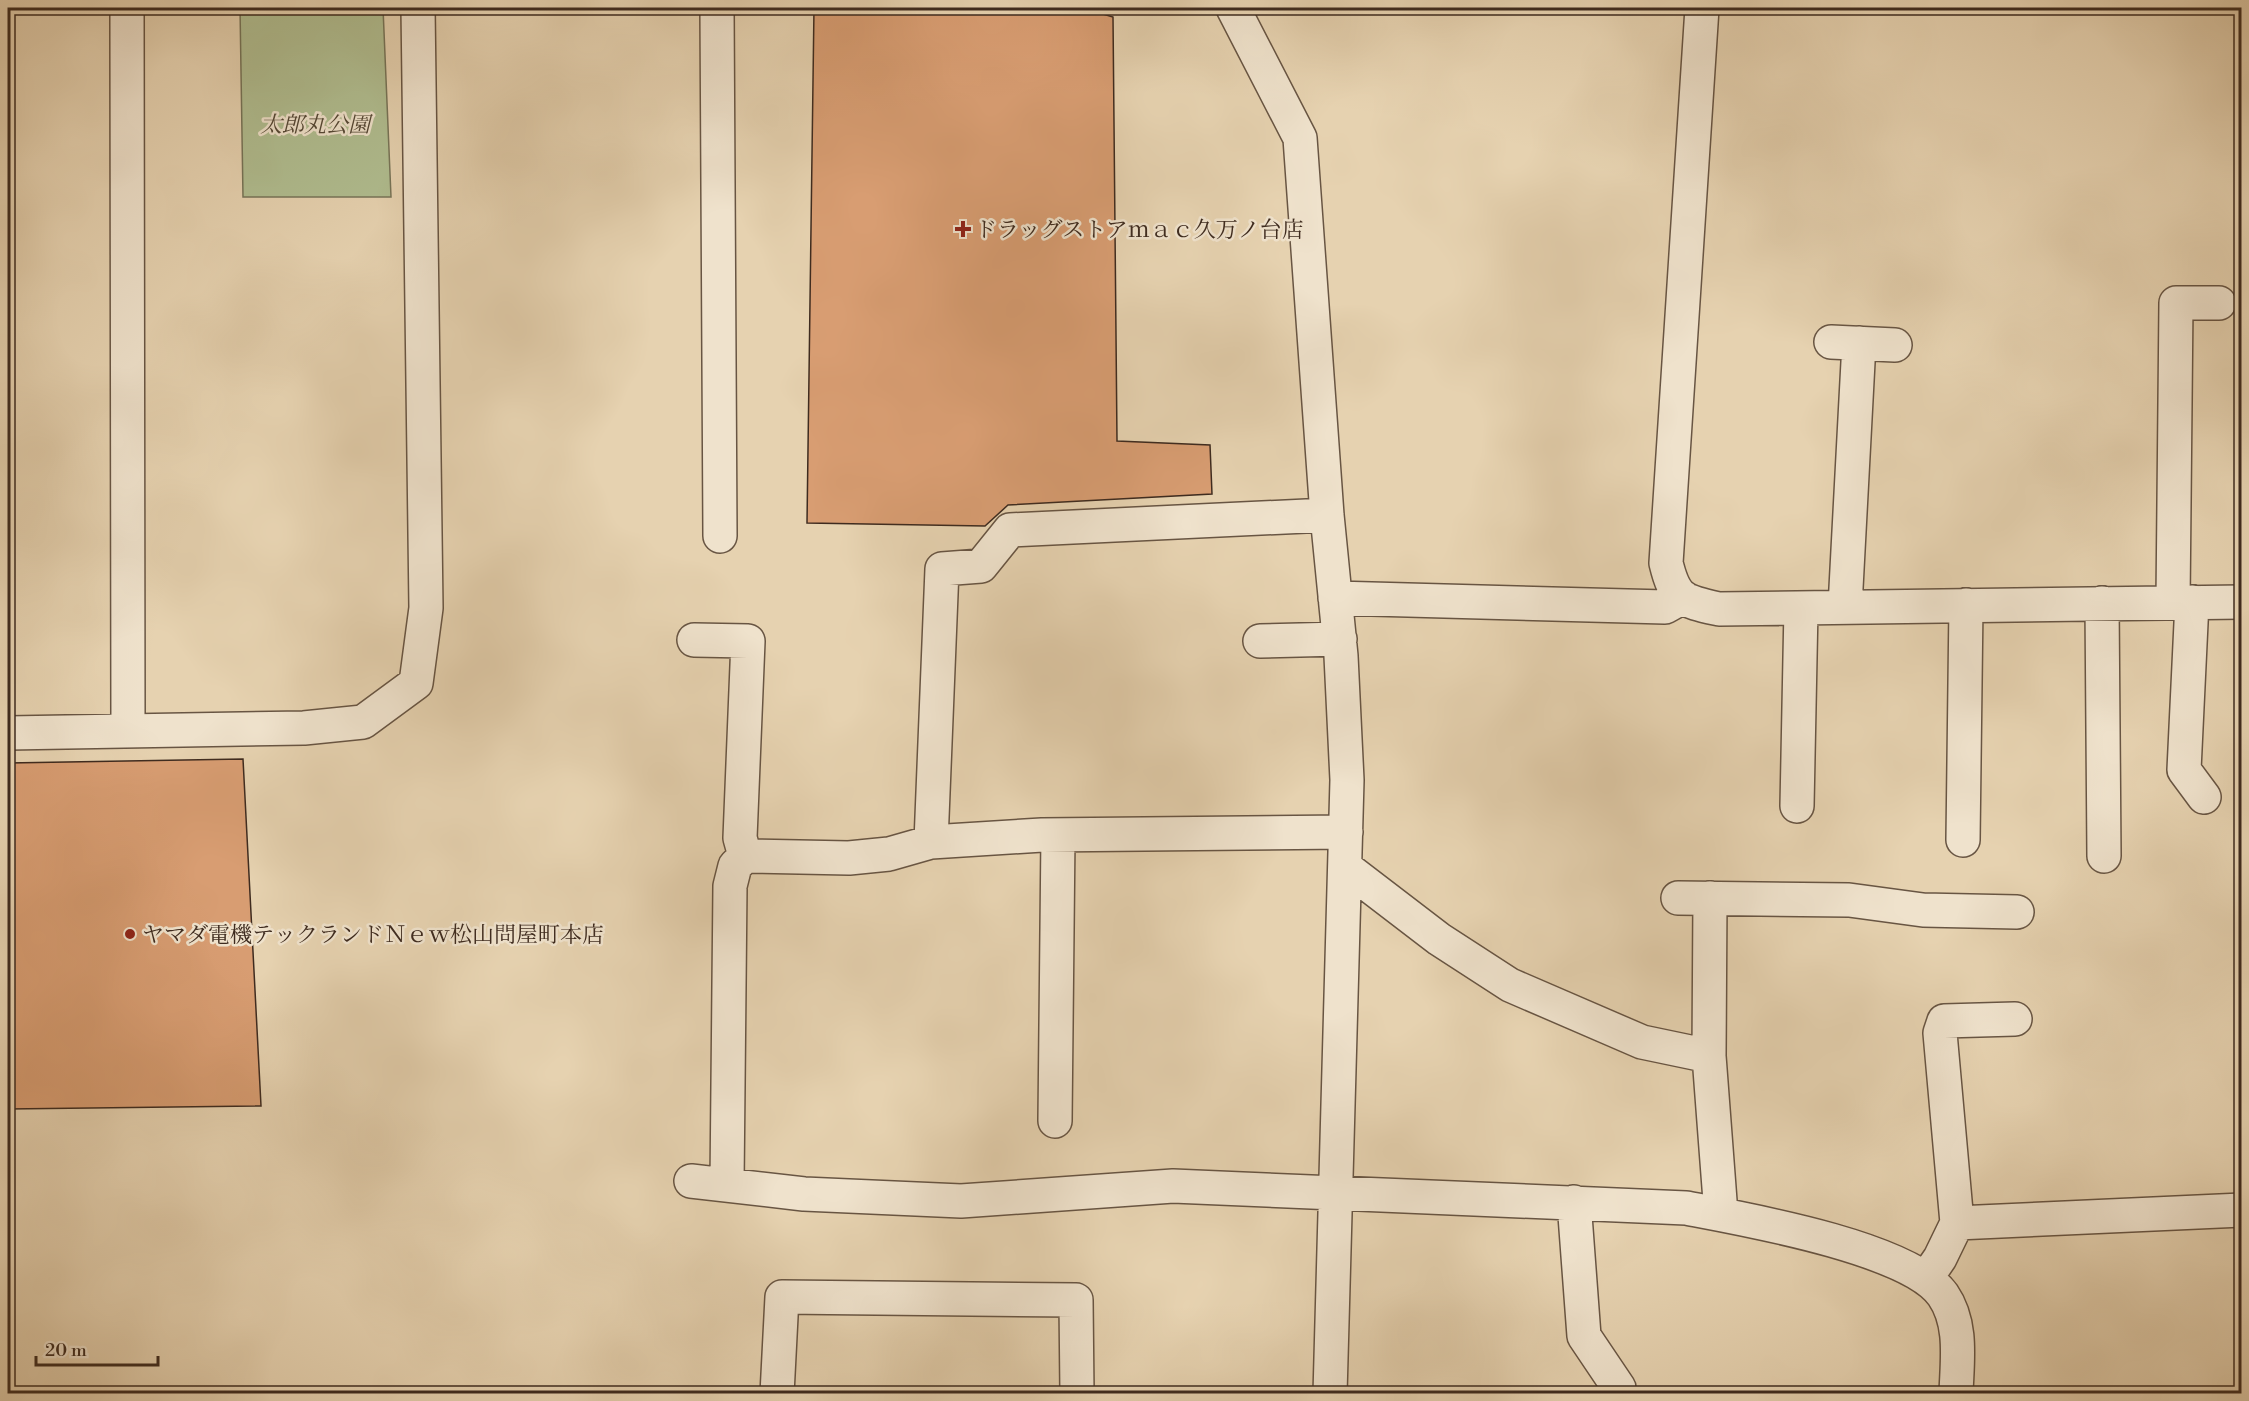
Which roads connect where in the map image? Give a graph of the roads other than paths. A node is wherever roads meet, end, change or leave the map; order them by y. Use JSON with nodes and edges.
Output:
{"nodes":[{"id":1,"x":127,"y":8,"type":"edge"},
{"id":2,"x":418,"y":8,"type":"edge"},
{"id":3,"x":717,"y":8,"type":"edge"},
{"id":4,"x":1233,"y":8,"type":"edge"},
{"id":5,"x":1702,"y":8,"type":"edge"},
{"id":6,"x":2219,"y":303,"type":"dead end"},
{"id":7,"x":1895,"y":345,"type":"dead end"},
{"id":8,"x":1327,"y":515,"type":"junction"},
{"id":9,"x":720,"y":536,"type":"dead end"},
{"id":10,"x":1683,"y":597,"type":"junction"},
{"id":11,"x":1335,"y":598,"type":"junction"},
{"id":12,"x":2182,"y":602,"type":"junction"},
{"id":13,"x":2241,"y":602,"type":"edge"},
{"id":14,"x":2102,"y":603,"type":"junction"},
{"id":15,"x":1966,"y":605,"type":"junction"},
{"id":16,"x":1845,"y":607,"type":"junction"},
{"id":17,"x":1801,"y":608,"type":"junction"},
{"id":18,"x":1340,"y":639,"type":"junction"},
{"id":19,"x":694,"y":640,"type":"dead end"},
{"id":20,"x":1260,"y":641,"type":"dead end"},
{"id":21,"x":128,"y":731,"type":"junction"},
{"id":22,"x":8,"y":733,"type":"edge"},
{"id":23,"x":2204,"y":797,"type":"dead end"},
{"id":24,"x":1797,"y":806,"type":"dead end"},
{"id":25,"x":1346,"y":832,"type":"junction"},
{"id":26,"x":1058,"y":835,"type":"junction"},
{"id":27,"x":1963,"y":840,"type":"dead end"},
{"id":28,"x":931,"y":842,"type":"junction"},
{"id":29,"x":745,"y":856,"type":"junction"},
{"id":30,"x":2104,"y":856,"type":"dead end"},
{"id":31,"x":1345,"y":867,"type":"junction"},
{"id":32,"x":1678,"y":898,"type":"dead end"},
{"id":33,"x":1710,"y":898,"type":"junction"},
{"id":34,"x":2017,"y":912,"type":"dead end"},
{"id":35,"x":2015,"y":1019,"type":"dead end"},
{"id":36,"x":1709,"y":1056,"type":"junction"},
{"id":37,"x":1055,"y":1121,"type":"dead end"},
{"id":38,"x":691,"y":1181,"type":"dead end"},
{"id":39,"x":727,"y":1184,"type":"junction"},
{"id":40,"x":1337,"y":1192,"type":"junction"},
{"id":41,"x":1574,"y":1202,"type":"junction"},
{"id":42,"x":2241,"y":1210,"type":"edge"},
{"id":43,"x":1721,"y":1214,"type":"junction"},
{"id":44,"x":1957,"y":1223,"type":"junction"},
{"id":45,"x":1927,"y":1277,"type":"junction"},
{"id":46,"x":777,"y":1394,"type":"edge"},
{"id":47,"x":1077,"y":1394,"type":"edge"},
{"id":48,"x":1330,"y":1394,"type":"edge"},
{"id":49,"x":1619,"y":1394,"type":"edge"},
{"id":50,"x":1956,"y":1394,"type":"edge"}],
"edges":[{"from":1,"to":21,"type":"street"},
{"from":2,"to":21,"type":"street"},
{"from":3,"to":9,"type":"street"},
{"from":4,"to":8,"type":"street"},
{"from":5,"to":10,"type":"street"},
{"from":6,"to":12,"type":"street"},
{"from":7,"to":16,"type":"street"},
{"from":8,"to":11,"type":"street"},
{"from":8,"to":28,"type":"street"},
{"from":10,"to":11,"type":"street"},
{"from":10,"to":17,"type":"street"},
{"from":11,"to":18,"type":"street"},
{"from":12,"to":13,"type":"street"},
{"from":12,"to":14,"type":"street"},
{"from":12,"to":23,"type":"street"},
{"from":14,"to":15,"type":"street"},
{"from":14,"to":30,"type":"street"},
{"from":15,"to":16,"type":"street"},
{"from":15,"to":27,"type":"street"},
{"from":16,"to":17,"type":"street"},
{"from":17,"to":24,"type":"street"},
{"from":18,"to":20,"type":"street"},
{"from":18,"to":25,"type":"street"},
{"from":19,"to":29,"type":"street"},
{"from":21,"to":22,"type":"street"},
{"from":25,"to":26,"type":"street"},
{"from":25,"to":31,"type":"street"},
{"from":26,"to":28,"type":"street"},
{"from":26,"to":37,"type":"street"},
{"from":28,"to":29,"type":"street"},
{"from":29,"to":39,"type":"street"},
{"from":31,"to":36,"type":"street"},
{"from":31,"to":40,"type":"street"},
{"from":32,"to":33,"type":"street"},
{"from":33,"to":34,"type":"street"},
{"from":33,"to":36,"type":"street"},
{"from":35,"to":44,"type":"street"},
{"from":36,"to":43,"type":"street"},
{"from":38,"to":39,"type":"street"},
{"from":39,"to":40,"type":"street"},
{"from":40,"to":41,"type":"street"},
{"from":40,"to":48,"type":"street"},
{"from":41,"to":43,"type":"street"},
{"from":41,"to":49,"type":"street"},
{"from":42,"to":44,"type":"street"},
{"from":43,"to":45,"type":"street"},
{"from":44,"to":45,"type":"street"},
{"from":45,"to":50,"type":"street"},
{"from":46,"to":47,"type":"street"}]}
